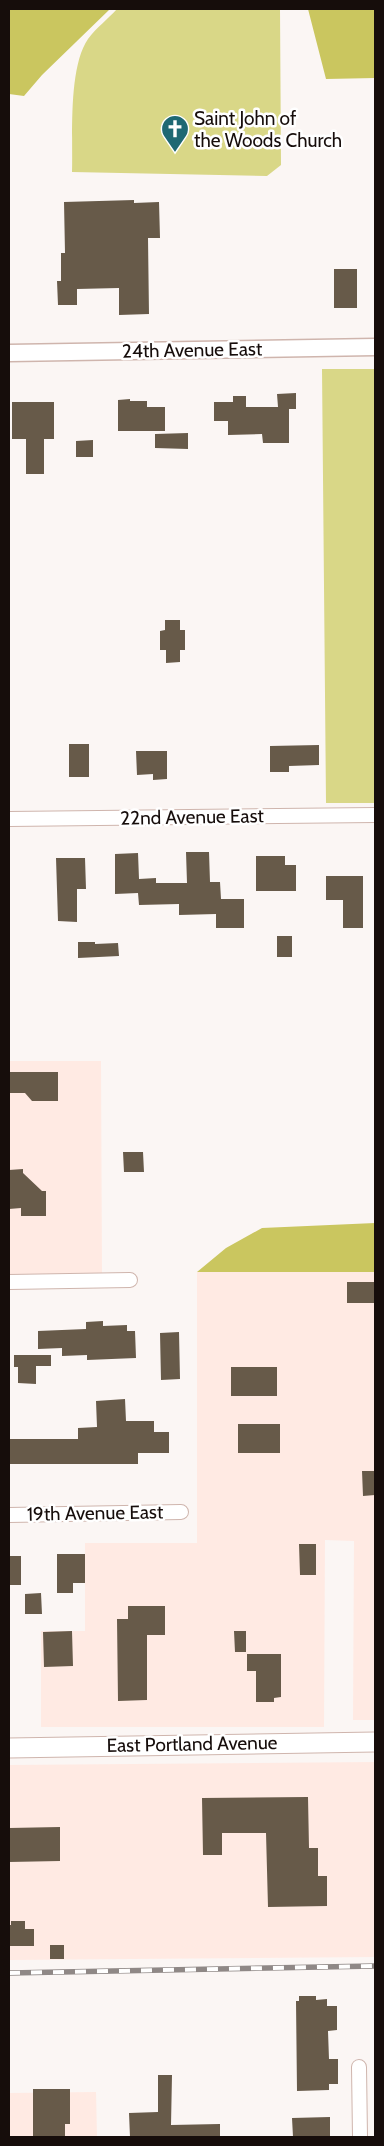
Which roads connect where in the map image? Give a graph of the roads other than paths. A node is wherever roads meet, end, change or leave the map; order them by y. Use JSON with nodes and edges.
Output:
{"nodes":[{"id":1,"x":375,"y":347,"type":"edge"},
{"id":2,"x":9,"y":353,"type":"edge"},
{"id":3,"x":375,"y":815,"type":"edge"},
{"id":4,"x":9,"y":819,"type":"edge"},
{"id":5,"x":130,"y":1280,"type":"dead end"},
{"id":6,"x":9,"y":1282,"type":"edge"},
{"id":7,"x":182,"y":1512,"type":"dead end"},
{"id":8,"x":9,"y":1515,"type":"edge"},
{"id":9,"x":375,"y":1742,"type":"edge"},
{"id":10,"x":9,"y":1748,"type":"edge"},
{"id":11,"x":359,"y":2067,"type":"dead end"},
{"id":12,"x":360,"y":2137,"type":"edge"}],
"edges":[{"from":1,"to":2,"type":"street","name":"24th Avenue East"},
{"from":3,"to":4,"type":"street","name":"22nd Avenue East"},
{"from":5,"to":6,"type":"street"},
{"from":7,"to":8,"type":"street","name":"19th Avenue East"},
{"from":9,"to":10,"type":"main road","name":"East Portland Avenue"},
{"from":11,"to":12,"type":"street"}]}
